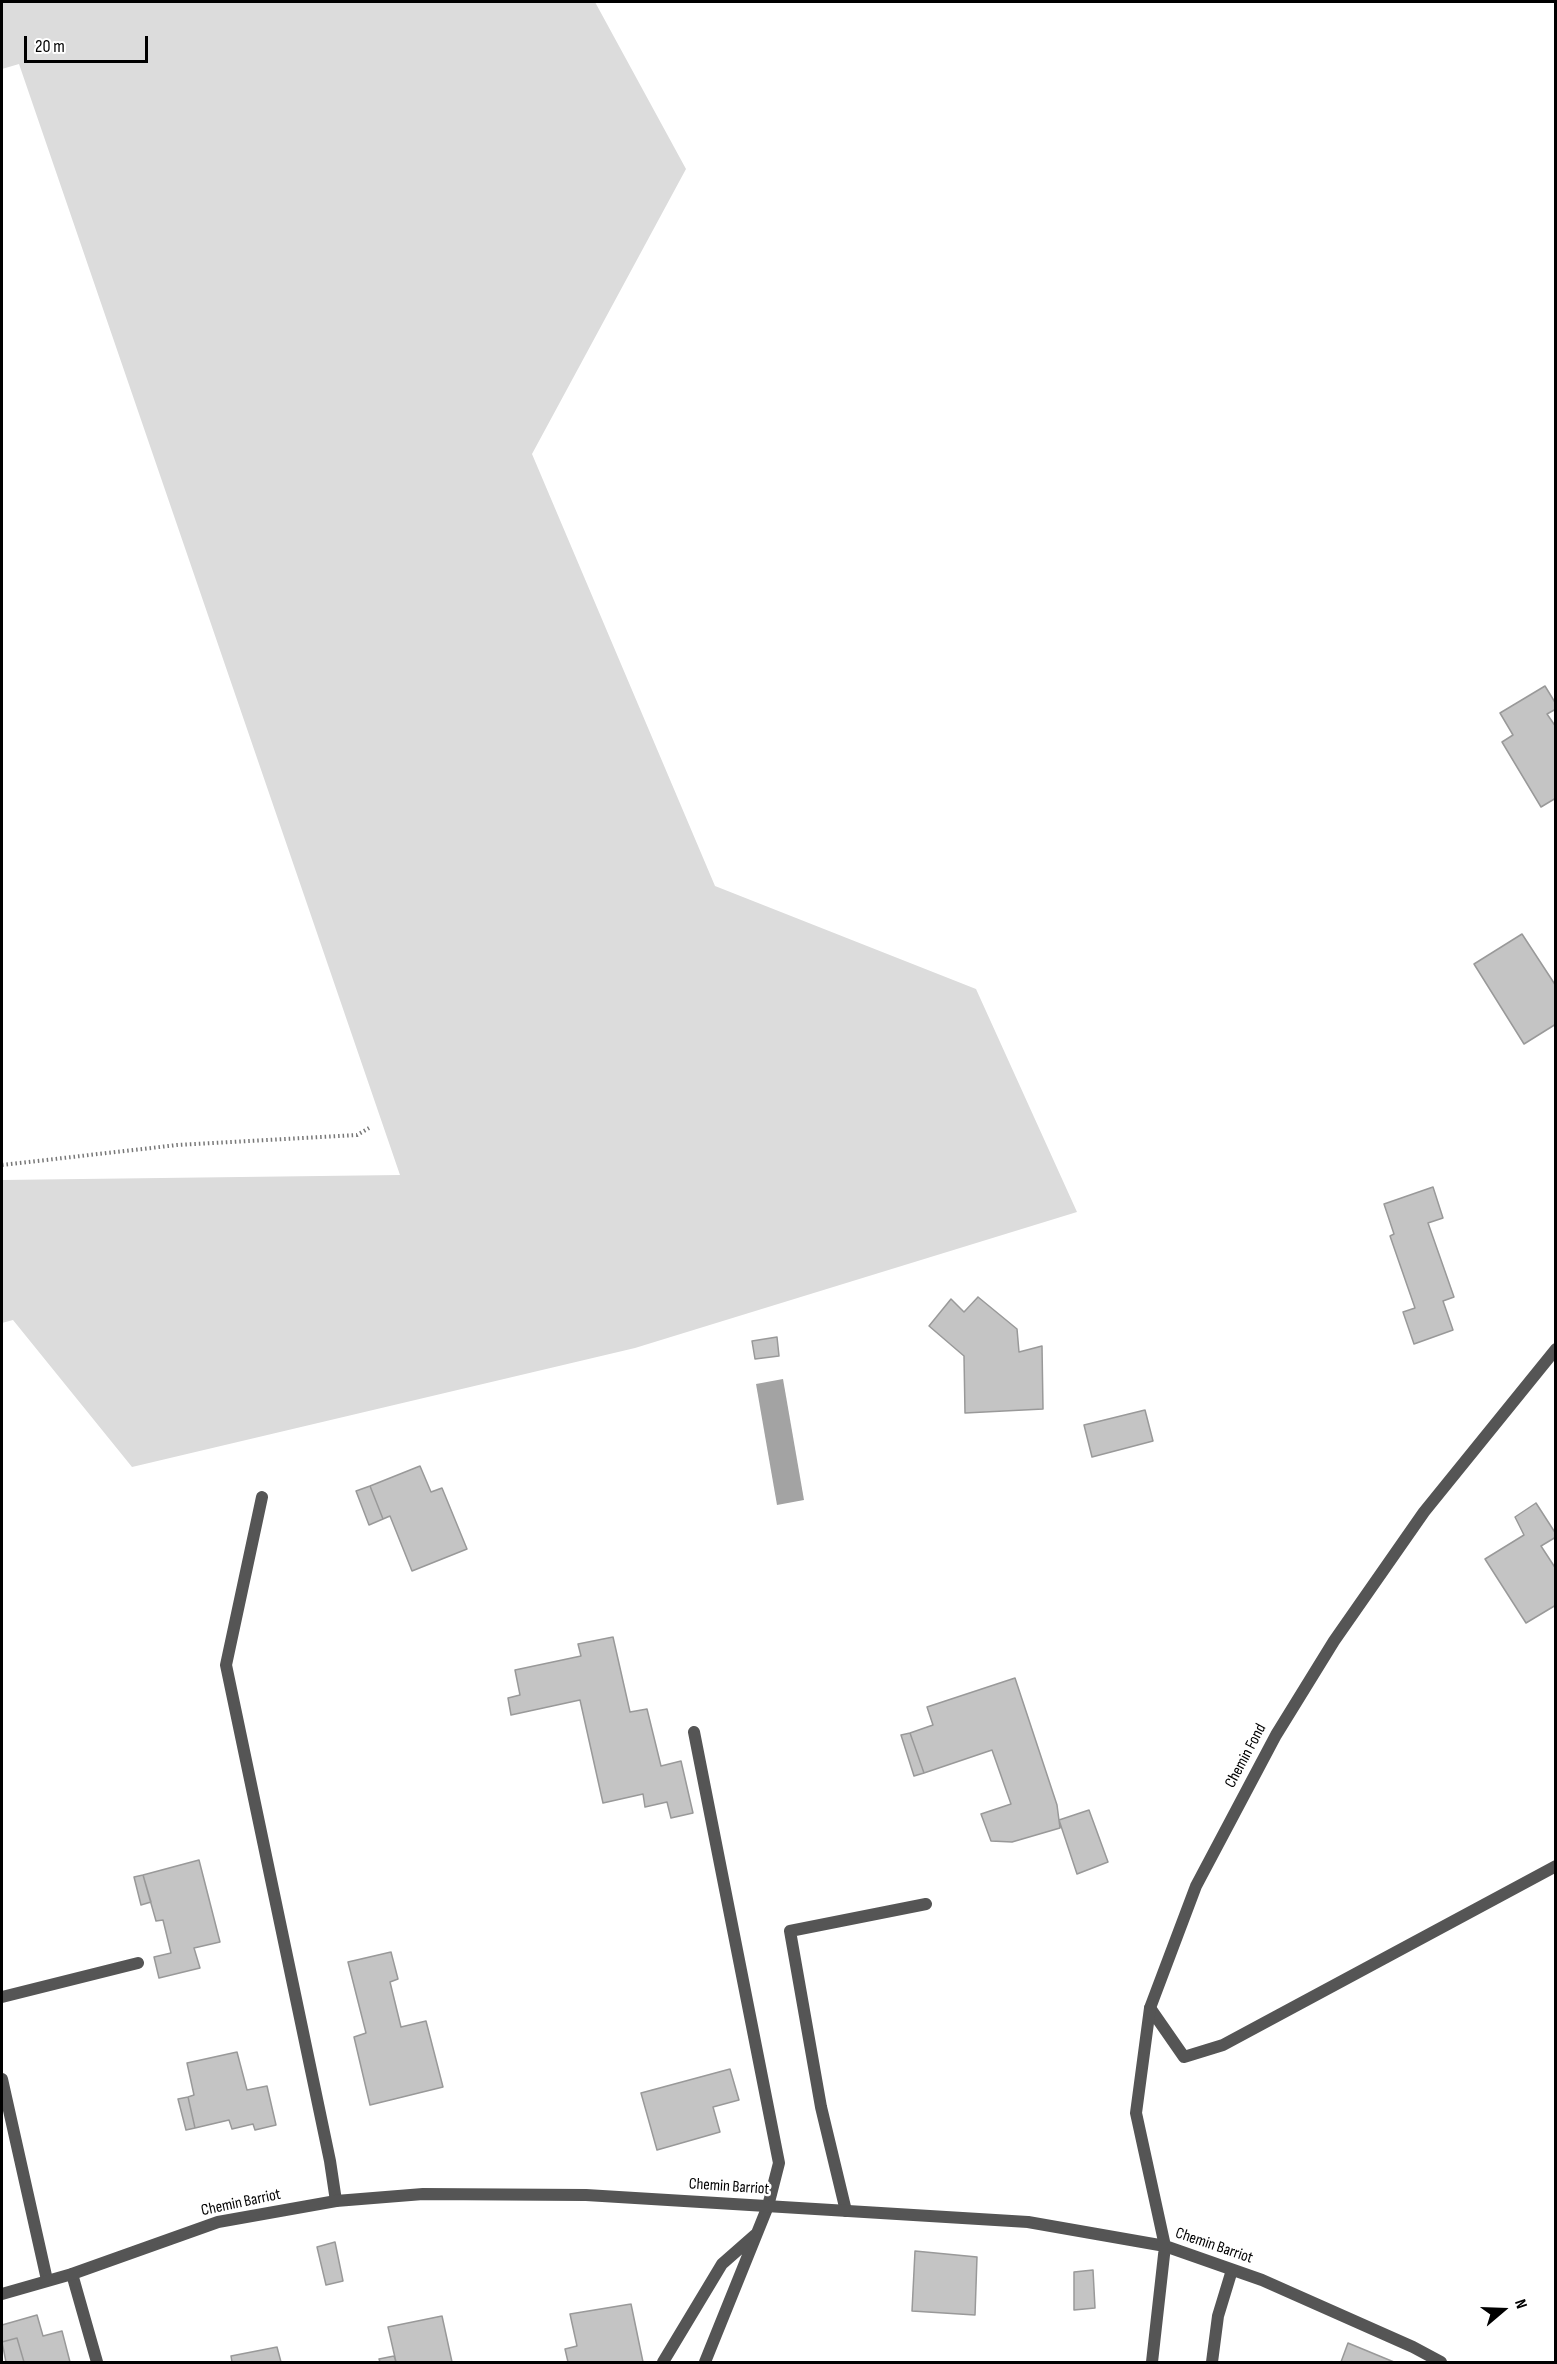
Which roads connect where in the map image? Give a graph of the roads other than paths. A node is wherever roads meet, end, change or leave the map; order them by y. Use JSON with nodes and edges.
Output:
{"nodes":[{"id":1,"x":1556,"y":1349,"type":"edge"},
{"id":2,"x":262,"y":1497,"type":"dead end"},
{"id":3,"x":694,"y":1732,"type":"dead end"},
{"id":4,"x":1556,"y":1866,"type":"edge"},
{"id":5,"x":926,"y":1904,"type":"dead end"},
{"id":6,"x":138,"y":1963,"type":"dead end"},
{"id":7,"x":2,"y":1997,"type":"edge"},
{"id":8,"x":1150,"y":2008,"type":"junction"},
{"id":9,"x":2,"y":2079,"type":"edge"},
{"id":10,"x":336,"y":2201,"type":"junction"},
{"id":11,"x":768,"y":2206,"type":"junction"},
{"id":12,"x":846,"y":2211,"type":"junction"},
{"id":13,"x":758,"y":2232,"type":"junction"},
{"id":14,"x":1165,"y":2246,"type":"junction"},
{"id":15,"x":1232,"y":2270,"type":"junction"},
{"id":16,"x":72,"y":2274,"type":"junction"},
{"id":17,"x":47,"y":2280,"type":"junction"},
{"id":18,"x":2,"y":2294,"type":"edge"},
{"id":19,"x":97,"y":2362,"type":"edge"},
{"id":20,"x":663,"y":2362,"type":"edge"},
{"id":21,"x":705,"y":2362,"type":"edge"},
{"id":22,"x":1152,"y":2362,"type":"edge"},
{"id":23,"x":1212,"y":2362,"type":"edge"},
{"id":24,"x":1441,"y":2362,"type":"edge"}],
"edges":[{"from":1,"to":8,"type":"street","name":"Chemin Fond"},
{"from":2,"to":10,"type":"street"},
{"from":3,"to":11,"type":"street"},
{"from":4,"to":8,"type":"street"},
{"from":5,"to":12,"type":"street"},
{"from":6,"to":7,"type":"street"},
{"from":8,"to":14,"type":"street","name":"Chemin Fond"},
{"from":9,"to":17,"type":"street"},
{"from":10,"to":11,"type":"street","name":"Chemin Barriot"},
{"from":10,"to":16,"type":"street","name":"Chemin Barriot"},
{"from":11,"to":12,"type":"street","name":"Chemin Barriot"},
{"from":11,"to":13,"type":"street"},
{"from":12,"to":14,"type":"street","name":"Chemin Barriot"},
{"from":13,"to":20,"type":"street"},
{"from":13,"to":21,"type":"street"},
{"from":14,"to":15,"type":"street","name":"Chemin Barriot"},
{"from":14,"to":22,"type":"street","name":"Chemin Fond"},
{"from":15,"to":23,"type":"street"},
{"from":15,"to":24,"type":"street","name":"Chemin Barriot"},
{"from":16,"to":17,"type":"street","name":"Chemin Barriot"},
{"from":16,"to":19,"type":"street"},
{"from":17,"to":18,"type":"street","name":"Chemin Barriot"}]}
